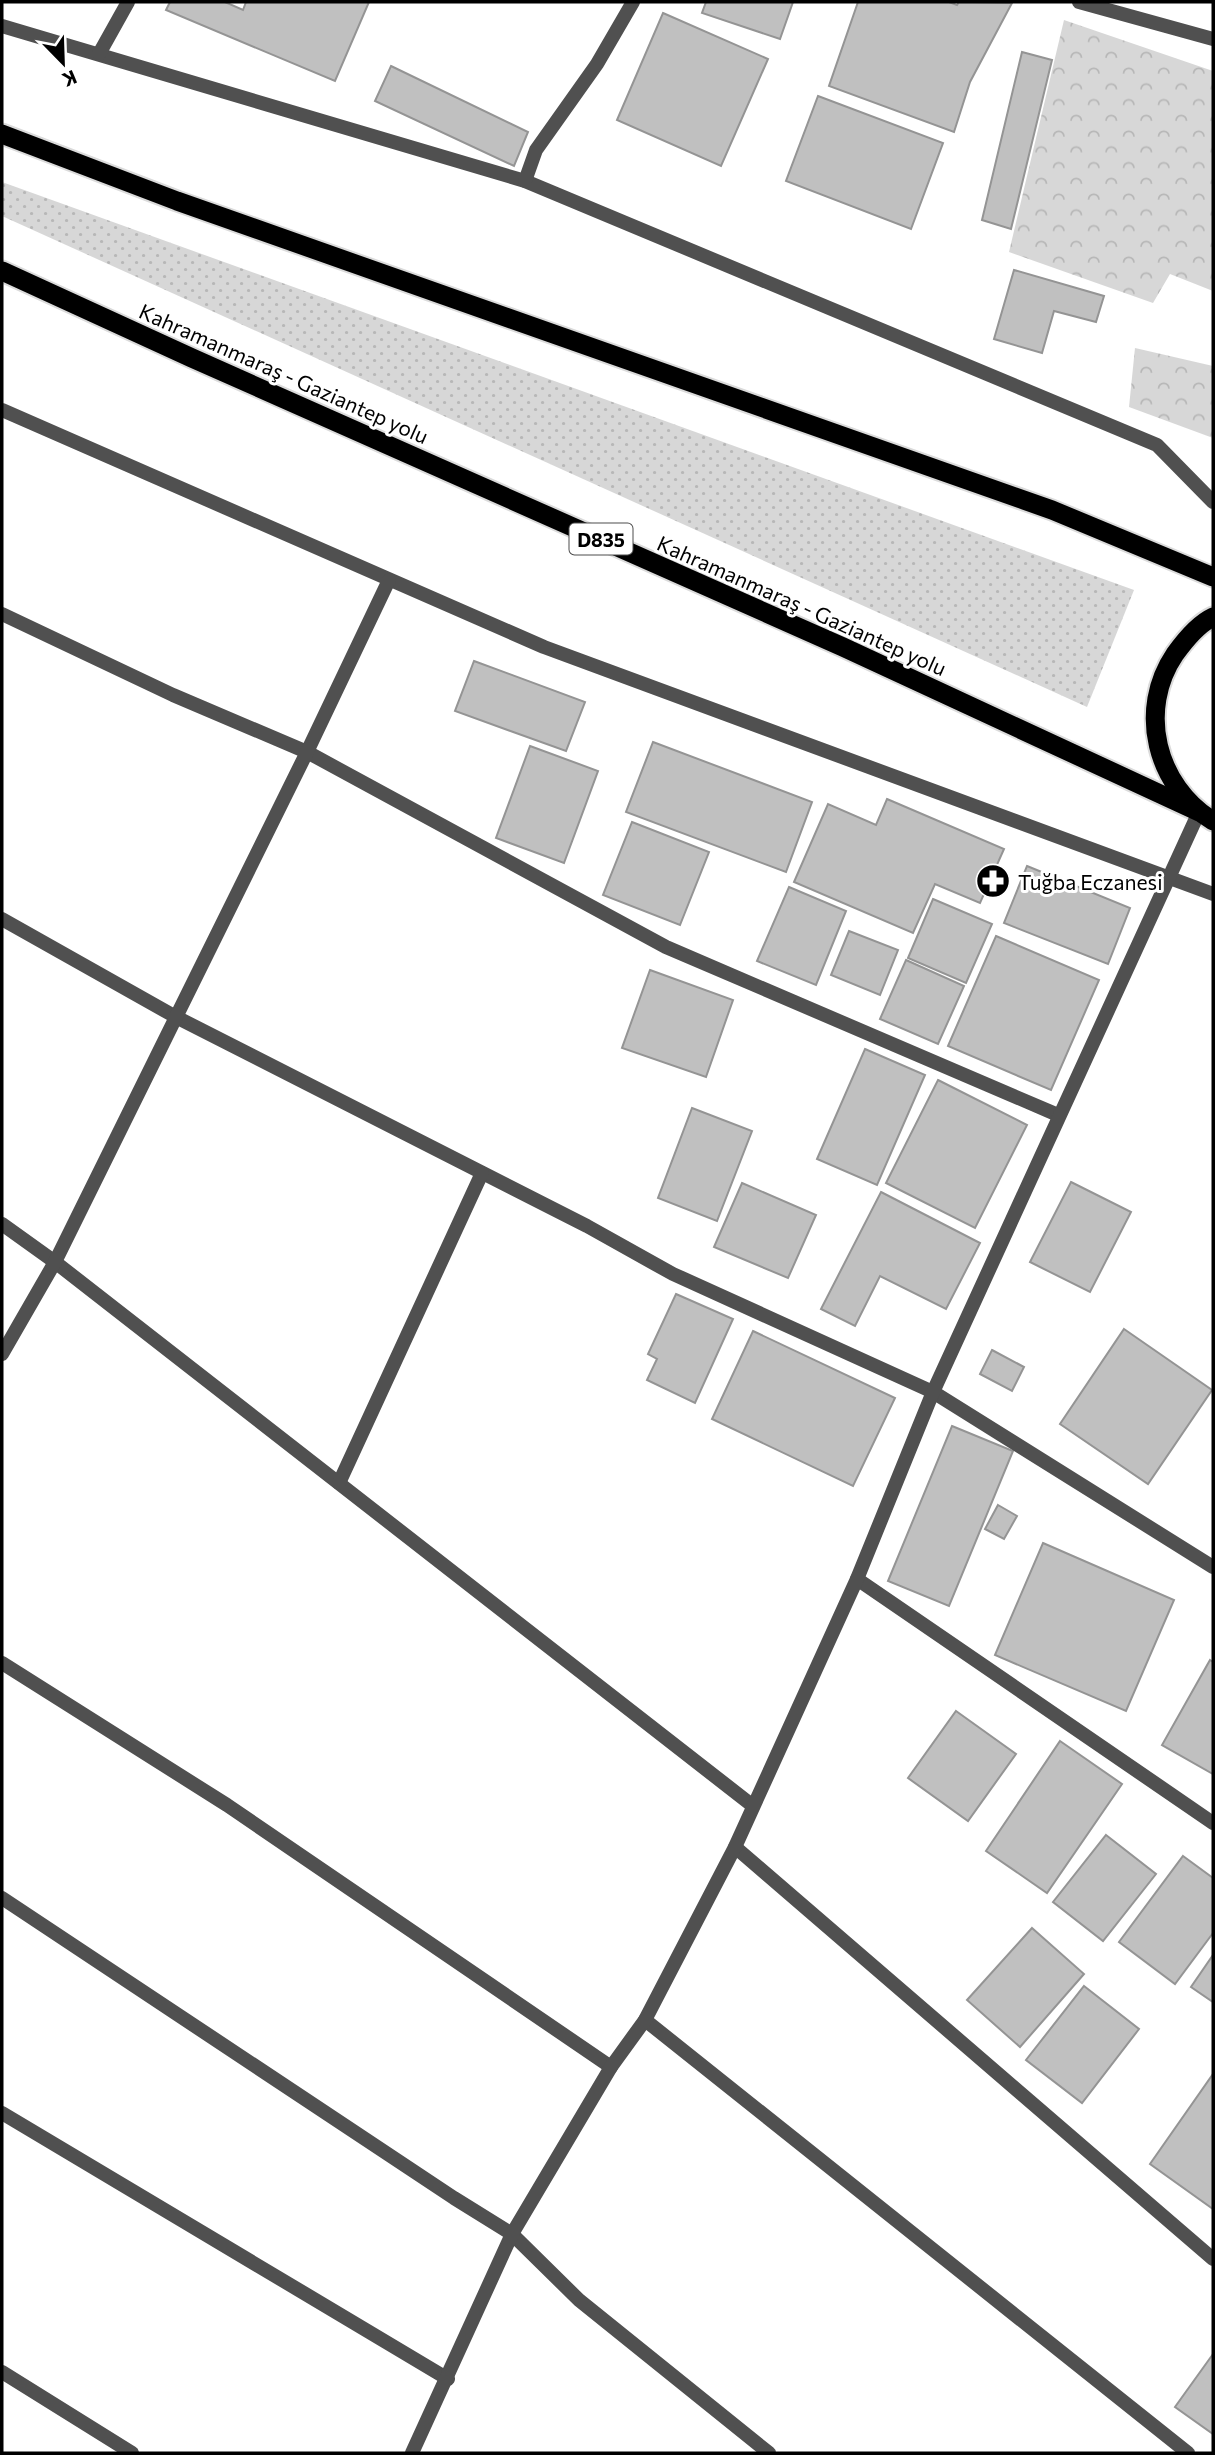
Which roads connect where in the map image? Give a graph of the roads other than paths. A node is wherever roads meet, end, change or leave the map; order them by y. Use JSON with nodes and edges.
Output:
{"nodes":[{"id":1,"x":128,"y":2,"type":"edge"},
{"id":2,"x":634,"y":2,"type":"edge"},
{"id":3,"x":1079,"y":2,"type":"edge"},
{"id":4,"x":2,"y":26,"type":"edge"},
{"id":5,"x":1213,"y":39,"type":"edge"},
{"id":6,"x":99,"y":54,"type":"junction"},
{"id":7,"x":2,"y":134,"type":"edge"},
{"id":8,"x":525,"y":181,"type":"junction"},
{"id":9,"x":2,"y":271,"type":"edge"},
{"id":10,"x":2,"y":410,"type":"edge"},
{"id":11,"x":1213,"y":502,"type":"edge"},
{"id":12,"x":1213,"y":577,"type":"edge"},
{"id":13,"x":389,"y":580,"type":"junction"},
{"id":14,"x":2,"y":614,"type":"edge"},
{"id":15,"x":1213,"y":617,"type":"edge"},
{"id":16,"x":307,"y":752,"type":"junction"},
{"id":17,"x":1206,"y":816,"type":"edge"},
{"id":18,"x":1168,"y":877,"type":"junction"},
{"id":19,"x":1213,"y":894,"type":"edge"},
{"id":20,"x":2,"y":919,"type":"edge"},
{"id":21,"x":176,"y":1017,"type":"junction"},
{"id":22,"x":1058,"y":1115,"type":"junction"},
{"id":23,"x":482,"y":1173,"type":"junction"},
{"id":24,"x":2,"y":1224,"type":"edge"},
{"id":25,"x":55,"y":1262,"type":"junction"},
{"id":26,"x":2,"y":1354,"type":"edge"},
{"id":27,"x":933,"y":1392,"type":"junction"},
{"id":28,"x":339,"y":1483,"type":"junction"},
{"id":29,"x":1213,"y":1567,"type":"edge"},
{"id":30,"x":857,"y":1579,"type":"junction"},
{"id":31,"x":2,"y":1663,"type":"edge"},
{"id":32,"x":752,"y":1806,"type":"junction"},
{"id":33,"x":1213,"y":1823,"type":"edge"},
{"id":34,"x":735,"y":1847,"type":"junction"},
{"id":35,"x":2,"y":1898,"type":"edge"},
{"id":36,"x":645,"y":2020,"type":"junction"},
{"id":37,"x":611,"y":2067,"type":"junction"},
{"id":38,"x":2,"y":2113,"type":"edge"},
{"id":39,"x":512,"y":2234,"type":"junction"},
{"id":40,"x":1213,"y":2259,"type":"edge"},
{"id":41,"x":2,"y":2372,"type":"edge"},
{"id":42,"x":448,"y":2379,"type":"junction"},
{"id":43,"x":132,"y":2453,"type":"edge"},
{"id":44,"x":412,"y":2453,"type":"edge"},
{"id":45,"x":769,"y":2453,"type":"edge"},
{"id":46,"x":1188,"y":2453,"type":"edge"}],
"edges":[{"from":1,"to":6,"type":"street"},
{"from":2,"to":8,"type":"street"},
{"from":3,"to":5,"type":"street"},
{"from":4,"to":6,"type":"street"},
{"from":6,"to":8,"type":"street"},
{"from":7,"to":12,"type":"highway"},
{"from":8,"to":11,"type":"street"},
{"from":9,"to":17,"type":"highway","name":"Kahramanmaraş - Gaziantep yolu","number":"D835"},
{"from":10,"to":13,"type":"street"},
{"from":13,"to":16,"type":"street"},
{"from":13,"to":18,"type":"street"},
{"from":14,"to":16,"type":"street"},
{"from":15,"to":17,"type":"highway"},
{"from":16,"to":21,"type":"street"},
{"from":16,"to":22,"type":"street"},
{"from":17,"to":18,"type":"street"},
{"from":18,"to":19,"type":"street"},
{"from":18,"to":22,"type":"street"},
{"from":20,"to":21,"type":"street"},
{"from":21,"to":23,"type":"street"},
{"from":21,"to":25,"type":"street"},
{"from":22,"to":27,"type":"street"},
{"from":23,"to":27,"type":"street"},
{"from":23,"to":28,"type":"street"},
{"from":24,"to":25,"type":"street"},
{"from":25,"to":26,"type":"street"},
{"from":25,"to":28,"type":"street"},
{"from":27,"to":29,"type":"street"},
{"from":27,"to":30,"type":"street"},
{"from":28,"to":32,"type":"street"},
{"from":30,"to":32,"type":"street"},
{"from":30,"to":33,"type":"street"},
{"from":31,"to":37,"type":"street"},
{"from":32,"to":34,"type":"street"},
{"from":34,"to":36,"type":"street"},
{"from":34,"to":40,"type":"street"},
{"from":35,"to":39,"type":"street"},
{"from":36,"to":37,"type":"street"},
{"from":36,"to":46,"type":"street"},
{"from":37,"to":39,"type":"street"},
{"from":38,"to":42,"type":"street"},
{"from":39,"to":42,"type":"street"},
{"from":39,"to":45,"type":"street"},
{"from":41,"to":43,"type":"street"},
{"from":42,"to":44,"type":"street"}]}
